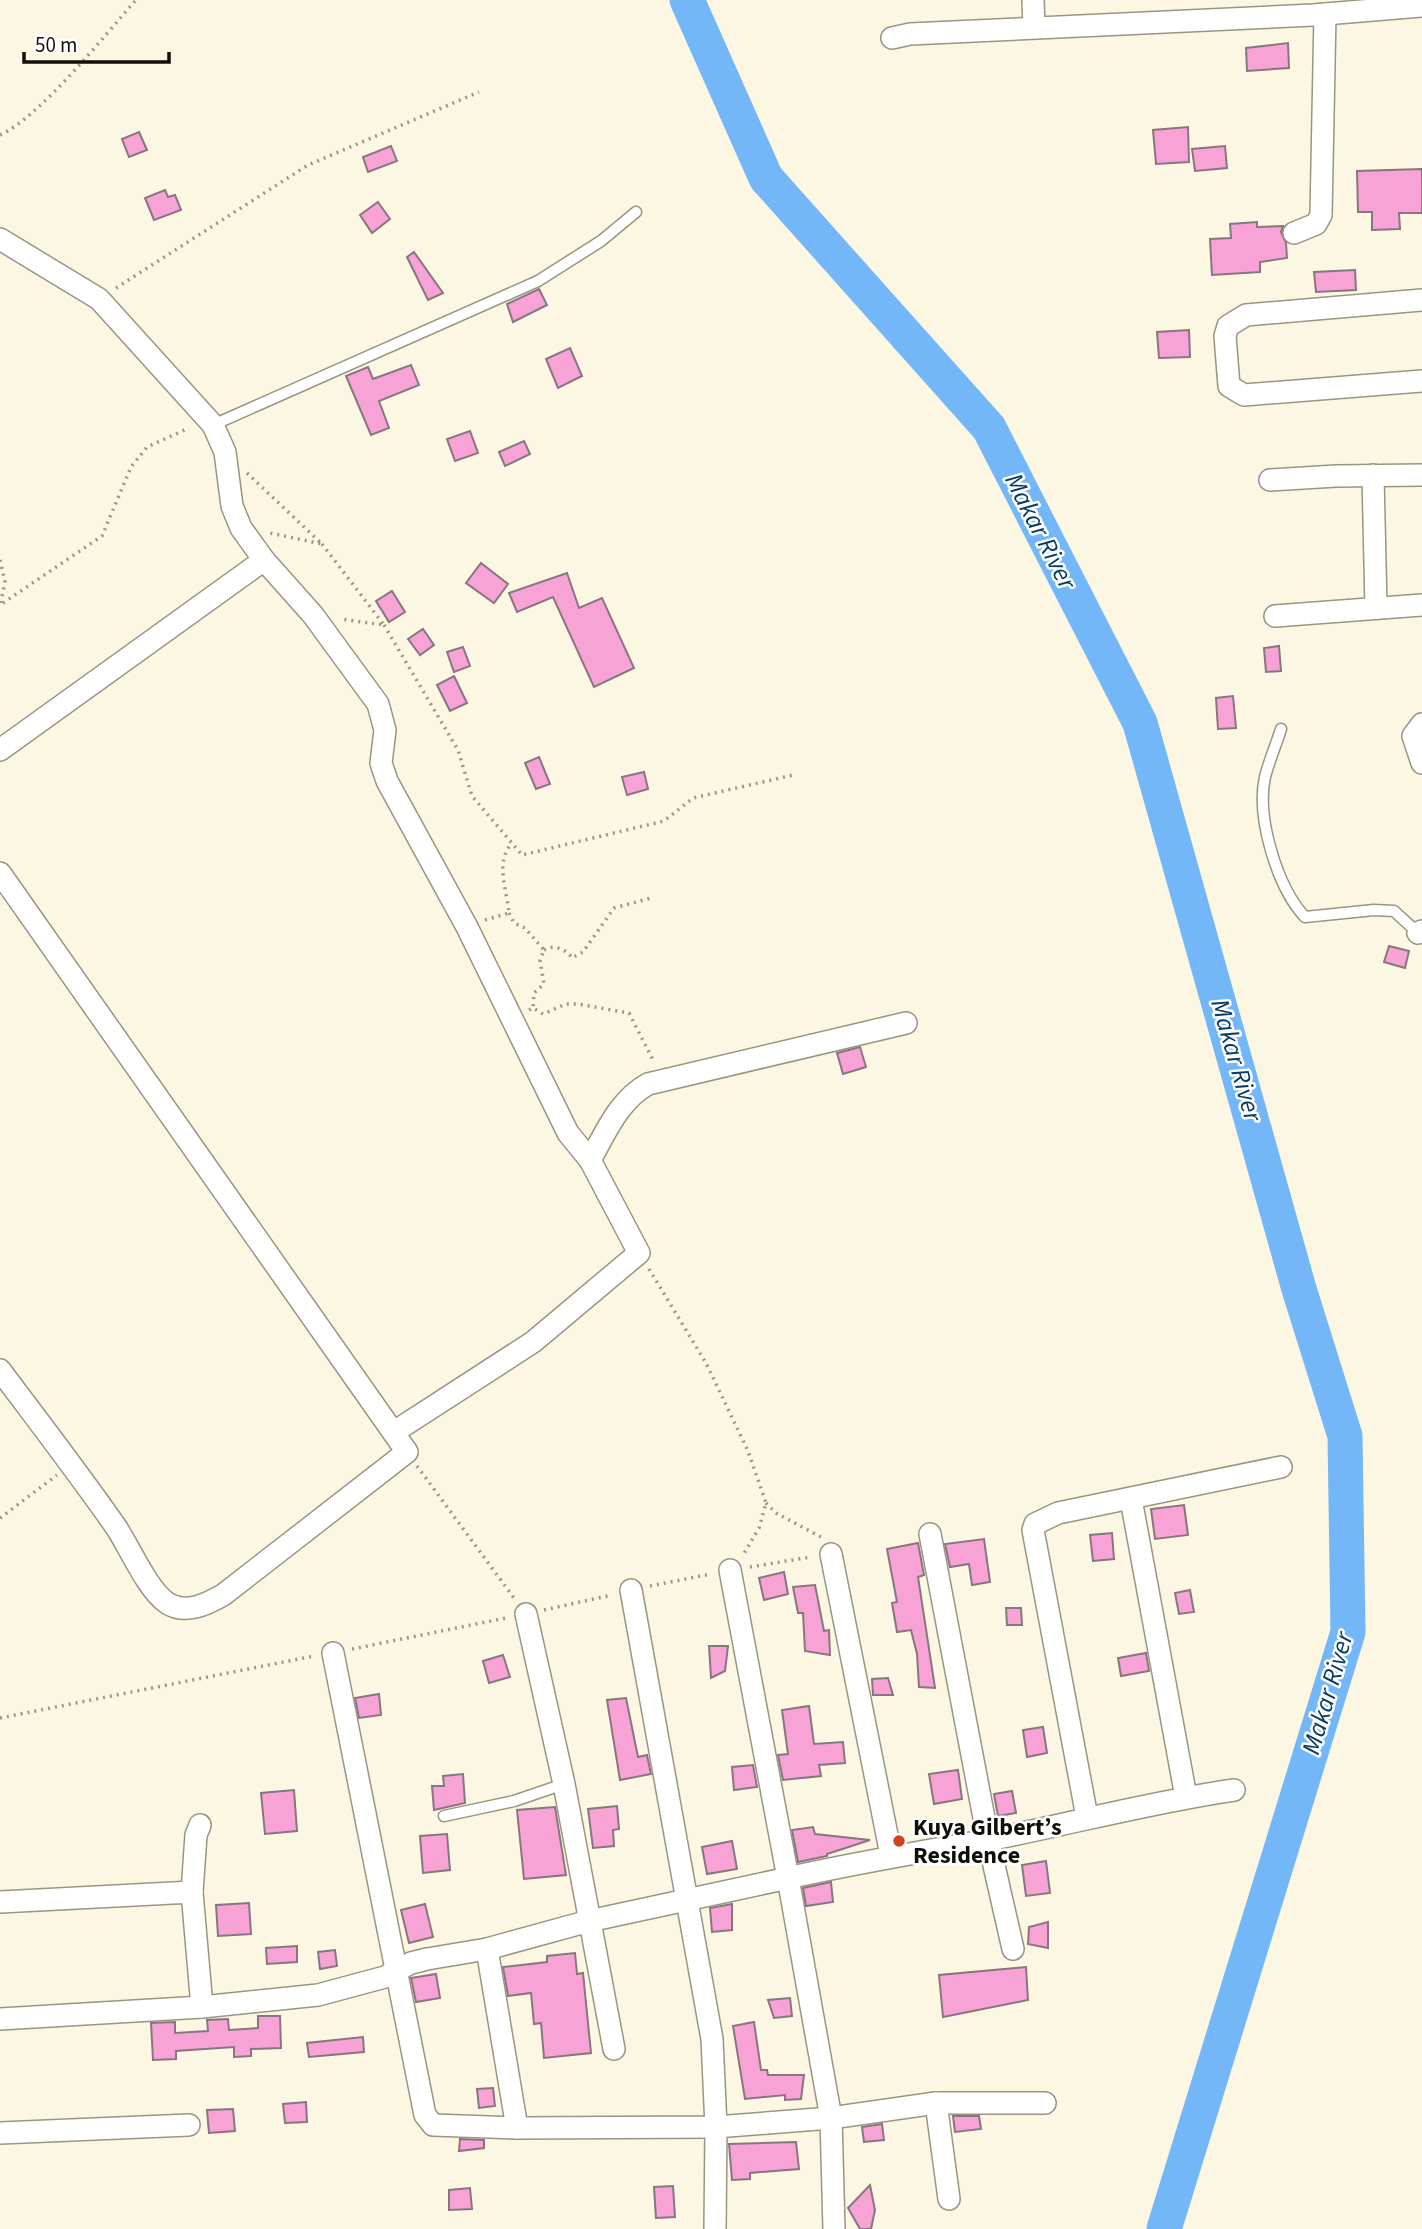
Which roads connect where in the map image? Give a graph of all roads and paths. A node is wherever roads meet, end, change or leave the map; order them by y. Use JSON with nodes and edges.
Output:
{"nodes":[{"id":1,"x":135,"y":0,"type":"edge"},
{"id":2,"x":1032,"y":0,"type":"edge"},
{"id":3,"x":1394,"y":4,"type":"edge"},
{"id":4,"x":1422,"y":6,"type":"edge"},
{"id":5,"x":1316,"y":10,"type":"edge"},
{"id":6,"x":1034,"y":27,"type":"junction"},
{"id":7,"x":892,"y":38,"type":"dead end"},
{"id":8,"x":479,"y":92,"type":"dead end"},
{"id":9,"x":0,"y":135,"type":"edge"},
{"id":10,"x":636,"y":212,"type":"dead end"},
{"id":11,"x":1294,"y":233,"type":"dead end"},
{"id":12,"x":0,"y":239,"type":"edge"},
{"id":13,"x":99,"y":299,"type":"junction"},
{"id":14,"x":1422,"y":300,"type":"edge"},
{"id":15,"x":1422,"y":381,"type":"edge"},
{"id":16,"x":213,"y":425,"type":"junction"},
{"id":17,"x":225,"y":452,"type":"junction"},
{"id":18,"x":1373,"y":475,"type":"junction"},
{"id":19,"x":1422,"y":475,"type":"edge"},
{"id":20,"x":1270,"y":480,"type":"dead end"},
{"id":21,"x":241,"y":528,"type":"junction"},
{"id":22,"x":322,"y":544,"type":"junction"},
{"id":23,"x":0,"y":560,"type":"edge"},
{"id":24,"x":264,"y":560,"type":"junction"},
{"id":25,"x":1,"y":605,"type":"edge"},
{"id":26,"x":1422,"y":605,"type":"edge"},
{"id":27,"x":1376,"y":608,"type":"junction"},
{"id":28,"x":313,"y":615,"type":"junction"},
{"id":29,"x":1275,"y":616,"type":"dead end"},
{"id":30,"x":384,"y":625,"type":"junction"},
{"id":31,"x":1422,"y":724,"type":"edge"},
{"id":32,"x":1281,"y":729,"type":"dead end"},
{"id":33,"x":0,"y":750,"type":"edge"},
{"id":34,"x":1422,"y":763,"type":"edge"},
{"id":35,"x":793,"y":775,"type":"dead end"},
{"id":36,"x":511,"y":844,"type":"junction"},
{"id":37,"x":0,"y":873,"type":"edge"},
{"id":38,"x":651,"y":898,"type":"dead end"},
{"id":39,"x":509,"y":913,"type":"junction"},
{"id":40,"x":467,"y":927,"type":"junction"},
{"id":41,"x":1420,"y":932,"type":"edge"},
{"id":42,"x":544,"y":950,"type":"junction"},
{"id":43,"x":533,"y":1008,"type":"junction"},
{"id":44,"x":512,"y":1020,"type":"junction"},
{"id":45,"x":906,"y":1023,"type":"dead end"},
{"id":46,"x":661,"y":1080,"type":"junction"},
{"id":47,"x":590,"y":1160,"type":"junction"},
{"id":48,"x":639,"y":1252,"type":"junction"},
{"id":49,"x":0,"y":1370,"type":"edge"},
{"id":50,"x":394,"y":1432,"type":"junction"},
{"id":51,"x":407,"y":1452,"type":"junction"},
{"id":52,"x":71,"y":1465,"type":"junction"},
{"id":53,"x":1281,"y":1467,"type":"dead end"},
{"id":54,"x":1131,"y":1499,"type":"junction"},
{"id":55,"x":766,"y":1503,"type":"junction"},
{"id":56,"x":0,"y":1518,"type":"edge"},
{"id":57,"x":930,"y":1534,"type":"dead end"},
{"id":58,"x":831,"y":1554,"type":"junction"},
{"id":59,"x":730,"y":1570,"type":"junction"},
{"id":60,"x":631,"y":1590,"type":"junction"},
{"id":61,"x":526,"y":1614,"type":"junction"},
{"id":62,"x":332,"y":1653,"type":"junction"},
{"id":63,"x":0,"y":1718,"type":"edge"},
{"id":64,"x":564,"y":1784,"type":"junction"},
{"id":65,"x":1234,"y":1790,"type":"dead end"},
{"id":66,"x":1186,"y":1797,"type":"junction"},
{"id":67,"x":444,"y":1816,"type":"dead end"},
{"id":68,"x":1087,"y":1817,"type":"junction"},
{"id":69,"x":200,"y":1825,"type":"dead end"},
{"id":70,"x":988,"y":1839,"type":"junction"},
{"id":71,"x":891,"y":1855,"type":"junction"},
{"id":72,"x":788,"y":1878,"type":"junction"},
{"id":73,"x":192,"y":1892,"type":"junction"},
{"id":74,"x":688,"y":1898,"type":"junction"},
{"id":75,"x":0,"y":1902,"type":"edge"},
{"id":76,"x":589,"y":1921,"type":"junction"},
{"id":77,"x":487,"y":1949,"type":"junction"},
{"id":78,"x":1013,"y":1950,"type":"dead end"},
{"id":79,"x":397,"y":1971,"type":"junction"},
{"id":80,"x":202,"y":2007,"type":"junction"},
{"id":81,"x":0,"y":2019,"type":"edge"},
{"id":82,"x":614,"y":2049,"type":"dead end"},
{"id":83,"x":936,"y":2103,"type":"junction"},
{"id":84,"x":1045,"y":2103,"type":"dead end"},
{"id":85,"x":831,"y":2118,"type":"junction"},
{"id":86,"x":189,"y":2125,"type":"dead end"},
{"id":87,"x":716,"y":2127,"type":"junction"},
{"id":88,"x":517,"y":2128,"type":"junction"},
{"id":89,"x":0,"y":2133,"type":"edge"},
{"id":90,"x":950,"y":2199,"type":"dead end"},
{"id":91,"x":715,"y":2229,"type":"edge"},
{"id":92,"x":834,"y":2229,"type":"edge"}],
"edges":[{"from":1,"to":9,"type":"path"},
{"from":2,"to":6,"type":"street"},
{"from":3,"to":4,"type":"street"},
{"from":3,"to":5,"type":"street"},
{"from":5,"to":6,"type":"street"},
{"from":5,"to":11,"type":"street"},
{"from":6,"to":7,"type":"street"},
{"from":8,"to":13,"type":"path"},
{"from":10,"to":16,"type":"lane"},
{"from":12,"to":13,"type":"street"},
{"from":13,"to":16,"type":"street"},
{"from":14,"to":15,"type":"street"},
{"from":16,"to":17,"type":"street"},
{"from":16,"to":25,"type":"path"},
{"from":17,"to":21,"type":"street"},
{"from":17,"to":22,"type":"path"},
{"from":18,"to":19,"type":"street"},
{"from":18,"to":20,"type":"street"},
{"from":18,"to":27,"type":"street"},
{"from":21,"to":22,"type":"path"},
{"from":21,"to":24,"type":"street"},
{"from":22,"to":30,"type":"path"},
{"from":23,"to":25,"type":"path"},
{"from":24,"to":28,"type":"street"},
{"from":24,"to":33,"type":"street"},
{"from":26,"to":27,"type":"street"},
{"from":27,"to":29,"type":"street"},
{"from":28,"to":30,"type":"path"},
{"from":28,"to":40,"type":"street"},
{"from":30,"to":36,"type":"path"},
{"from":31,"to":34,"type":"street"},
{"from":32,"to":41,"type":"lane"},
{"from":35,"to":36,"type":"path"},
{"from":36,"to":39,"type":"path"},
{"from":37,"to":50,"type":"street"},
{"from":38,"to":42,"type":"path"},
{"from":39,"to":40,"type":"path"},
{"from":39,"to":42,"type":"path"},
{"from":40,"to":44,"type":"street"},
{"from":42,"to":43,"type":"path"},
{"from":43,"to":44,"type":"path"},
{"from":43,"to":46,"type":"path"},
{"from":44,"to":47,"type":"street"},
{"from":45,"to":46,"type":"street"},
{"from":46,"to":47,"type":"street"},
{"from":47,"to":48,"type":"street"},
{"from":48,"to":50,"type":"street"},
{"from":48,"to":55,"type":"path"},
{"from":49,"to":52,"type":"street"},
{"from":50,"to":51,"type":"street"},
{"from":51,"to":52,"type":"street"},
{"from":51,"to":61,"type":"path"},
{"from":52,"to":56,"type":"path"},
{"from":53,"to":54,"type":"street"},
{"from":54,"to":66,"type":"street"},
{"from":54,"to":68,"type":"street"},
{"from":55,"to":58,"type":"path"},
{"from":55,"to":59,"type":"path"},
{"from":57,"to":70,"type":"street"},
{"from":58,"to":59,"type":"path"},
{"from":58,"to":71,"type":"street"},
{"from":59,"to":60,"type":"path"},
{"from":59,"to":72,"type":"street"},
{"from":60,"to":61,"type":"path"},
{"from":60,"to":74,"type":"street"},
{"from":61,"to":62,"type":"path"},
{"from":61,"to":64,"type":"street"},
{"from":62,"to":63,"type":"path"},
{"from":62,"to":79,"type":"street"},
{"from":64,"to":67,"type":"lane"},
{"from":64,"to":76,"type":"street"},
{"from":65,"to":66,"type":"street"},
{"from":66,"to":68,"type":"street"},
{"from":68,"to":70,"type":"street"},
{"from":69,"to":73,"type":"street"},
{"from":70,"to":71,"type":"street"},
{"from":70,"to":78,"type":"street"},
{"from":71,"to":72,"type":"street"},
{"from":72,"to":74,"type":"street"},
{"from":72,"to":85,"type":"street"},
{"from":73,"to":75,"type":"street"},
{"from":73,"to":80,"type":"street"},
{"from":74,"to":76,"type":"street"},
{"from":74,"to":87,"type":"street"},
{"from":76,"to":77,"type":"street"},
{"from":76,"to":82,"type":"street"},
{"from":77,"to":79,"type":"street"},
{"from":77,"to":88,"type":"street"},
{"from":79,"to":80,"type":"street"},
{"from":79,"to":88,"type":"street"},
{"from":80,"to":81,"type":"street"},
{"from":83,"to":84,"type":"street"},
{"from":83,"to":85,"type":"street"},
{"from":83,"to":90,"type":"street"},
{"from":85,"to":87,"type":"street"},
{"from":85,"to":92,"type":"street"},
{"from":86,"to":89,"type":"street"},
{"from":87,"to":88,"type":"street"},
{"from":87,"to":91,"type":"street"}]}
